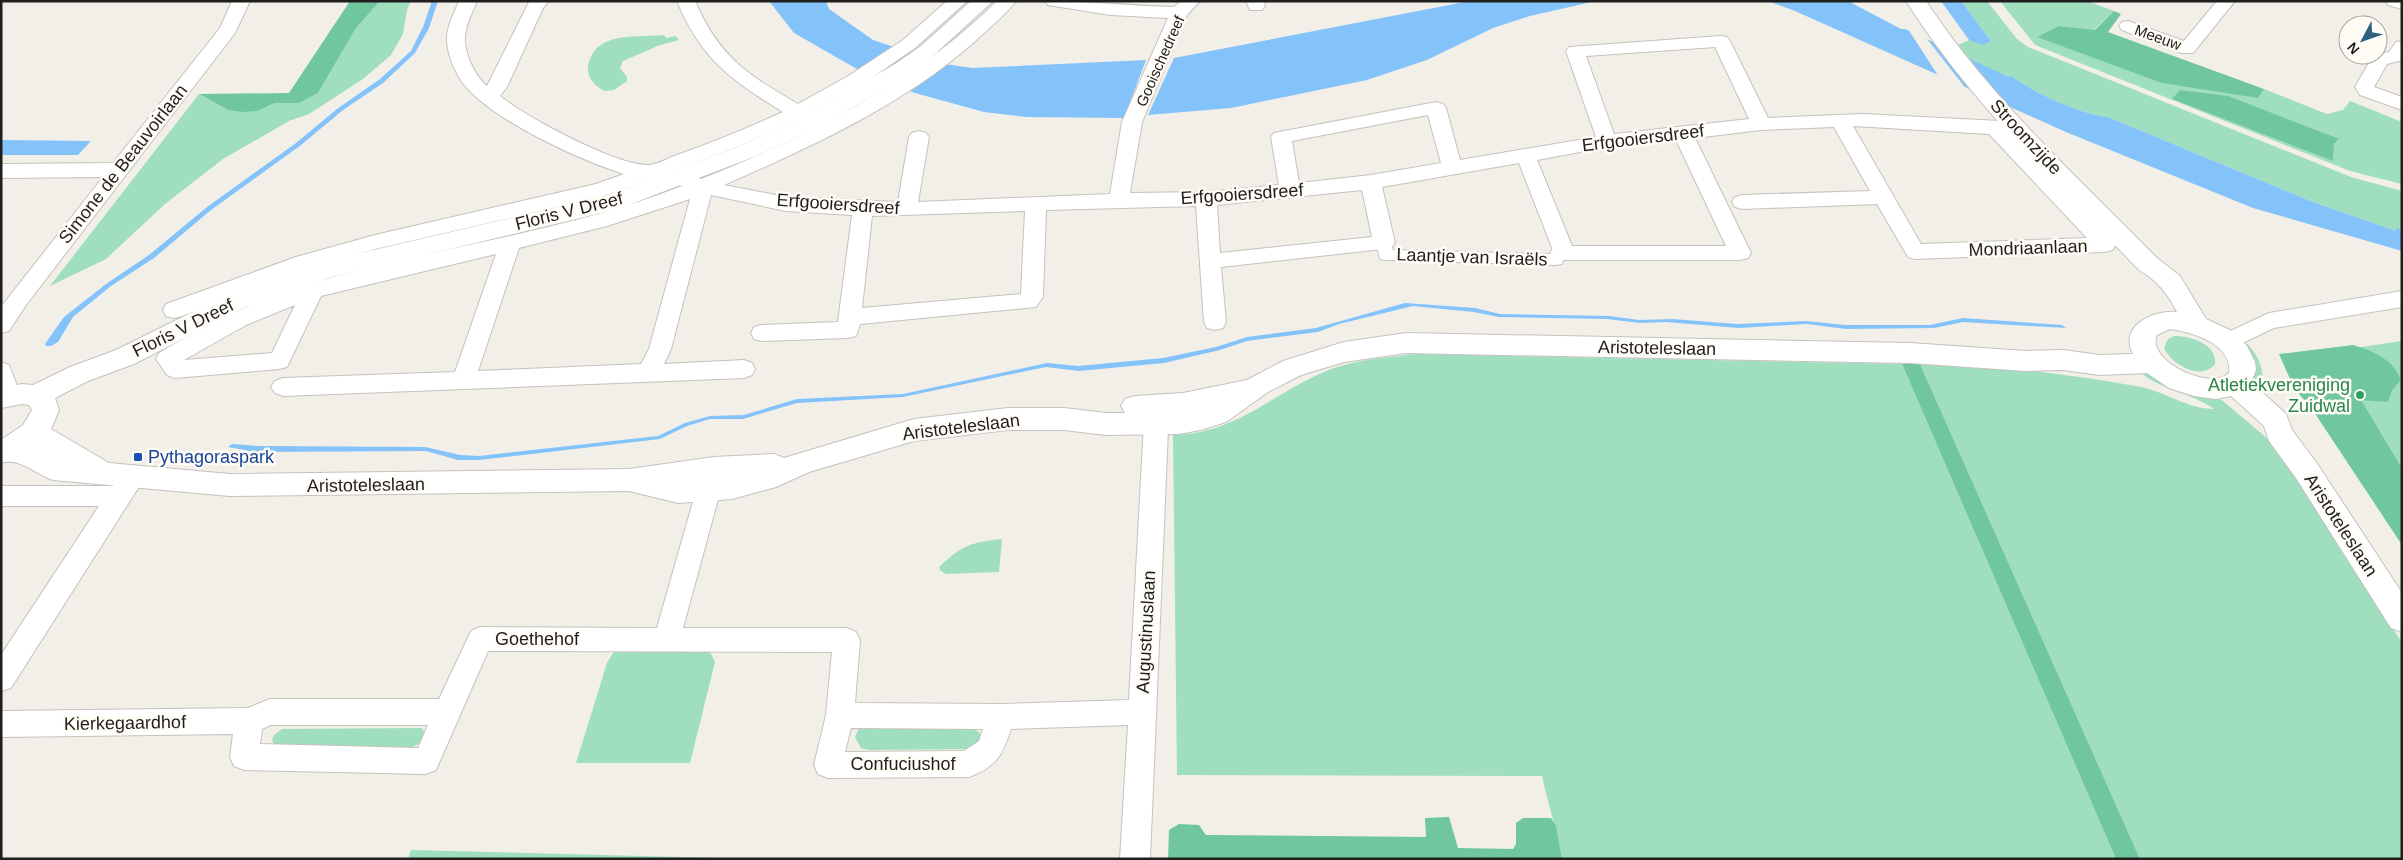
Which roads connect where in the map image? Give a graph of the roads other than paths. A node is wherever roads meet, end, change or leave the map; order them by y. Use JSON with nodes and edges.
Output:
{"nodes":[{"id":1,"x":241,"y":1,"type":"edge"},
{"id":2,"x":468,"y":1,"type":"edge"},
{"id":3,"x":540,"y":1,"type":"edge"},
{"id":4,"x":686,"y":1,"type":"edge"},
{"id":5,"x":958,"y":1,"type":"edge"},
{"id":6,"x":983,"y":1,"type":"edge"},
{"id":7,"x":1008,"y":1,"type":"edge"},
{"id":8,"x":1054,"y":1,"type":"edge"},
{"id":9,"x":1916,"y":1,"type":"edge"},
{"id":10,"x":2226,"y":1,"type":"edge"},
{"id":11,"x":2394,"y":1,"type":"edge"},
{"id":12,"x":2402,"y":4,"type":"edge"},
{"id":13,"x":1185,"y":7,"type":"edge"},
{"id":14,"x":2128,"y":26,"type":"dead end"},
{"id":15,"x":2402,"y":46,"type":"edge"},
{"id":16,"x":918,"y":47,"type":"junction"},
{"id":17,"x":875,"y":86,"type":"junction"},
{"id":18,"x":489,"y":95,"type":"junction"},
{"id":19,"x":2402,"y":104,"type":"edge"},
{"id":20,"x":806,"y":116,"type":"junction"},
{"id":21,"x":1840,"y":121,"type":"junction"},
{"id":22,"x":1761,"y":124,"type":"junction"},
{"id":23,"x":2004,"y":127,"type":"junction"},
{"id":24,"x":1683,"y":133,"type":"junction"},
{"id":25,"x":919,"y":136,"type":"dead end"},
{"id":26,"x":1608,"y":141,"type":"junction"},
{"id":27,"x":1526,"y":156,"type":"junction"},
{"id":28,"x":1452,"y":168,"type":"junction"},
{"id":29,"x":118,"y":170,"type":"junction"},
{"id":30,"x":1,"y":171,"type":"edge"},
{"id":31,"x":653,"y":172,"type":"junction"},
{"id":32,"x":680,"y":178,"type":"junction"},
{"id":33,"x":1371,"y":182,"type":"junction"},
{"id":34,"x":703,"y":187,"type":"junction"},
{"id":35,"x":1290,"y":192,"type":"junction"},
{"id":36,"x":1882,"y":197,"type":"junction"},
{"id":37,"x":1206,"y":199,"type":"junction"},
{"id":38,"x":1119,"y":200,"type":"junction"},
{"id":39,"x":1742,"y":202,"type":"dead end"},
{"id":40,"x":1036,"y":203,"type":"junction"},
{"id":41,"x":863,"y":209,"type":"junction"},
{"id":42,"x":907,"y":209,"type":"junction"},
{"id":43,"x":1384,"y":243,"type":"junction"},
{"id":44,"x":510,"y":244,"type":"junction"},
{"id":45,"x":1564,"y":253,"type":"junction"},
{"id":46,"x":1210,"y":262,"type":"junction"},
{"id":47,"x":2148,"y":264,"type":"junction"},
{"id":48,"x":313,"y":291,"type":"junction"},
{"id":49,"x":2402,"y":299,"type":"edge"},
{"id":50,"x":174,"y":310,"type":"dead end"},
{"id":51,"x":851,"y":317,"type":"junction"},
{"id":52,"x":2165,"y":321,"type":"junction"},
{"id":53,"x":1215,"y":322,"type":"dead end"},
{"id":54,"x":2196,"y":324,"type":"junction"},
{"id":55,"x":1,"y":325,"type":"edge"},
{"id":56,"x":762,"y":333,"type":"dead end"},
{"id":57,"x":2228,"y":342,"type":"junction"},
{"id":58,"x":2148,"y":354,"type":"junction"},
{"id":59,"x":744,"y":369,"type":"dead end"},
{"id":60,"x":648,"y":372,"type":"junction"},
{"id":61,"x":464,"y":379,"type":"junction"},
{"id":62,"x":2223,"y":386,"type":"junction"},
{"id":63,"x":283,"y":387,"type":"dead end"},
{"id":64,"x":21,"y":400,"type":"edge"},
{"id":65,"x":1157,"y":414,"type":"junction"},
{"id":66,"x":6,"y":451,"type":"edge"},
{"id":67,"x":104,"y":472,"type":"junction"},
{"id":68,"x":711,"y":480,"type":"junction"},
{"id":69,"x":127,"y":485,"type":"junction"},
{"id":70,"x":1,"y":496,"type":"edge"},
{"id":71,"x":2402,"y":619,"type":"edge"},
{"id":72,"x":667,"y":639,"type":"junction"},
{"id":73,"x":847,"y":640,"type":"joint"},
{"id":74,"x":1,"y":679,"type":"edge"},
{"id":75,"x":446,"y":712,"type":"junction"},
{"id":76,"x":1142,"y":712,"type":"junction"},
{"id":77,"x":840,"y":715,"type":"junction"},
{"id":78,"x":1001,"y":717,"type":"junction"},
{"id":79,"x":249,"y":721,"type":"junction"},
{"id":80,"x":1,"y":724,"type":"edge"},
{"id":81,"x":1135,"y":859,"type":"edge"}],
"edges":[{"from":1,"to":29,"type":"street","name":"Simone de Beauvoirlaan"},
{"from":2,"to":18,"type":"street","name":"Erfgooiersdreef"},
{"from":3,"to":18,"type":"street"},
{"from":4,"to":20,"type":"street"},
{"from":5,"to":16,"type":"street","name":"Floris V Dreef"},
{"from":6,"to":16,"type":"street","name":"Floris V Dreef"},
{"from":7,"to":17,"type":"street","name":"Floris V Dreef"},
{"from":8,"to":13,"type":"street"},
{"from":9,"to":23,"type":"street","name":"Stroomzijde"},
{"from":10,"to":14,"type":"street","name":"Meeuw"},
{"from":11,"to":12,"type":"street"},
{"from":13,"to":38,"type":"street","name":"Gooischedreef"},
{"from":15,"to":19,"type":"street"},
{"from":16,"to":17,"type":"street","name":"Floris V Dreef"},
{"from":17,"to":20,"type":"street","name":"Floris V Dreef"},
{"from":17,"to":34,"type":"street","name":"Floris V Dreef"},
{"from":18,"to":31,"type":"street","name":"Erfgooiersdreef"},
{"from":20,"to":31,"type":"street","name":"Floris V Dreef"},
{"from":20,"to":32,"type":"street","name":"Floris V Dreef"},
{"from":21,"to":22,"type":"street","name":"Erfgooiersdreef"},
{"from":21,"to":23,"type":"street","name":"Erfgooiersdreef"},
{"from":21,"to":36,"type":"street","name":"Mondriaanlaan"},
{"from":22,"to":24,"type":"street","name":"Erfgooiersdreef"},
{"from":22,"to":26,"type":"street"},
{"from":23,"to":36,"type":"street","name":"Mondriaanlaan"},
{"from":23,"to":47,"type":"street","name":"Stroomzijde"},
{"from":24,"to":26,"type":"street","name":"Erfgooiersdreef"},
{"from":24,"to":45,"type":"street"},
{"from":25,"to":42,"type":"street"},
{"from":26,"to":27,"type":"street","name":"Erfgooiersdreef"},
{"from":27,"to":28,"type":"street","name":"Erfgooiersdreef"},
{"from":27,"to":45,"type":"street"},
{"from":28,"to":33,"type":"street","name":"Erfgooiersdreef"},
{"from":28,"to":35,"type":"street"},
{"from":29,"to":30,"type":"street"},
{"from":29,"to":55,"type":"street","name":"Simone de Beauvoirlaan"},
{"from":31,"to":32,"type":"street","name":"Erfgooiersdreef"},
{"from":31,"to":50,"type":"street","name":"Floris V Dreef"},
{"from":32,"to":34,"type":"street","name":"Erfgooiersdreef"},
{"from":32,"to":64,"type":"street","name":"Floris V Dreef"},
{"from":33,"to":35,"type":"street","name":"Erfgooiersdreef"},
{"from":33,"to":43,"type":"street","name":"Laantje van Israëls"},
{"from":34,"to":41,"type":"street","name":"Erfgooiersdreef"},
{"from":34,"to":44,"type":"street","name":"Floris V Dreef"},
{"from":34,"to":60,"type":"street"},
{"from":35,"to":37,"type":"street","name":"Erfgooiersdreef"},
{"from":36,"to":39,"type":"street"},
{"from":37,"to":38,"type":"street","name":"Erfgooiersdreef"},
{"from":37,"to":46,"type":"street"},
{"from":38,"to":40,"type":"street","name":"Erfgooiersdreef"},
{"from":40,"to":42,"type":"street","name":"Erfgooiersdreef"},
{"from":40,"to":51,"type":"street"},
{"from":41,"to":42,"type":"street","name":"Erfgooiersdreef"},
{"from":41,"to":51,"type":"street"},
{"from":43,"to":45,"type":"street","name":"Laantje van Israëls"},
{"from":43,"to":46,"type":"street","name":"Laantje van Israëls"},
{"from":44,"to":48,"type":"street","name":"Floris V Dreef"},
{"from":44,"to":61,"type":"street"},
{"from":46,"to":53,"type":"street"},
{"from":47,"to":52,"type":"street","name":"Stroomzijde"},
{"from":47,"to":54,"type":"street","name":"Stroomzijde"},
{"from":48,"to":48,"type":"street","name":"Floris V Dreef"},
{"from":49,"to":57,"type":"street"},
{"from":51,"to":56,"type":"street"},
{"from":52,"to":54,"type":"street"},
{"from":52,"to":58,"type":"street"},
{"from":54,"to":57,"type":"street"},
{"from":57,"to":62,"type":"street"},
{"from":58,"to":62,"type":"street","name":"Aristoteleslaan"},
{"from":58,"to":65,"type":"street","name":"Aristoteleslaan"},
{"from":59,"to":60,"type":"street"},
{"from":60,"to":61,"type":"street"},
{"from":61,"to":63,"type":"street"},
{"from":62,"to":71,"type":"street","name":"Aristoteleslaan"},
{"from":64,"to":66,"type":"street","name":"Floris V Dreef"},
{"from":64,"to":67,"type":"street","name":"Aristoteleslaan"},
{"from":65,"to":68,"type":"street","name":"Aristoteleslaan"},
{"from":65,"to":76,"type":"street","name":"Augustinuslaan"},
{"from":66,"to":67,"type":"street","name":"Aristoteleslaan"},
{"from":67,"to":69,"type":"street","name":"Aristoteleslaan"},
{"from":68,"to":69,"type":"street","name":"Aristoteleslaan"},
{"from":68,"to":72,"type":"street"},
{"from":69,"to":70,"type":"street","name":"Aristoteleslaan"},
{"from":69,"to":74,"type":"street"},
{"from":72,"to":73,"type":"street","name":"Goethehof"},
{"from":72,"to":75,"type":"street","name":"Goethehof"},
{"from":73,"to":77,"type":"street","name":"Confuciushof"},
{"from":75,"to":79,"type":"street","name":"Kierkegaardhof"},
{"from":75,"to":79,"type":"street","name":"Goethehof"},
{"from":76,"to":78,"type":"street"},
{"from":76,"to":81,"type":"street","name":"Augustinuslaan"},
{"from":77,"to":78,"type":"street"},
{"from":77,"to":78,"type":"street","name":"Confuciushof"},
{"from":79,"to":80,"type":"street","name":"Kierkegaardhof"}]}
